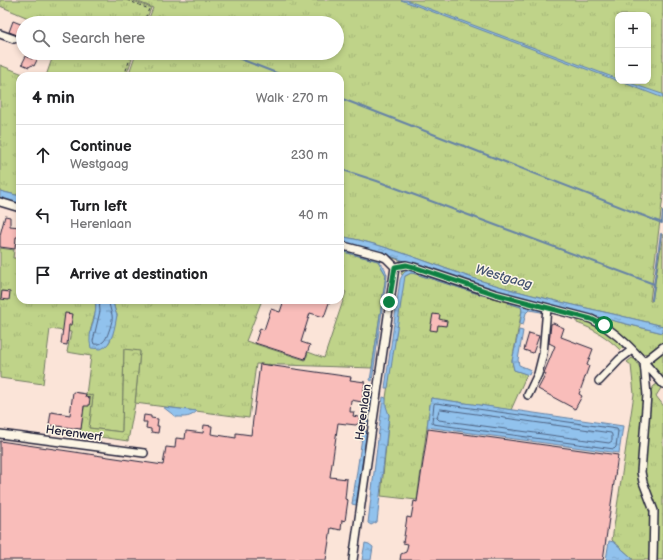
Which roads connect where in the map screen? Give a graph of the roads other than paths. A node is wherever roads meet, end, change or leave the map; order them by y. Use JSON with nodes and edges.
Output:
{"nodes":[{"id":1,"x":0,"y":34,"type":"edge"},
{"id":2,"x":14,"y":40,"type":"dead end"},
{"id":3,"x":0,"y":202,"type":"edge"},
{"id":4,"x":16,"y":207,"type":"edge"},
{"id":5,"x":344,"y":246,"type":"edge"},
{"id":6,"x":395,"y":267,"type":"junction"},
{"id":7,"x":547,"y":308,"type":"junction"},
{"id":8,"x":663,"y":347,"type":"edge"},
{"id":9,"x":632,"y":350,"type":"junction"},
{"id":10,"x":644,"y":362,"type":"junction"},
{"id":11,"x":599,"y":381,"type":"dead end"},
{"id":12,"x":663,"y":384,"type":"edge"},
{"id":13,"x":528,"y":395,"type":"dead end"},
{"id":14,"x":0,"y":434,"type":"edge"},
{"id":15,"x":144,"y":453,"type":"dead end"},
{"id":16,"x":353,"y":560,"type":"edge"},
{"id":17,"x":653,"y":560,"type":"edge"}],
"edges":[{"from":1,"to":2,"type":"street"},
{"from":3,"to":4,"type":"street"},
{"from":5,"to":6,"type":"street"},
{"from":6,"to":7,"type":"street"},
{"from":6,"to":16,"type":"street","name":"Herenlaan"},
{"from":7,"to":9,"type":"street"},
{"from":7,"to":13,"type":"street"},
{"from":8,"to":10,"type":"street"},
{"from":9,"to":10,"type":"street"},
{"from":9,"to":11,"type":"street"},
{"from":10,"to":12,"type":"street"},
{"from":10,"to":17,"type":"street"},
{"from":14,"to":15,"type":"street","name":"Herenwerf"}]}
